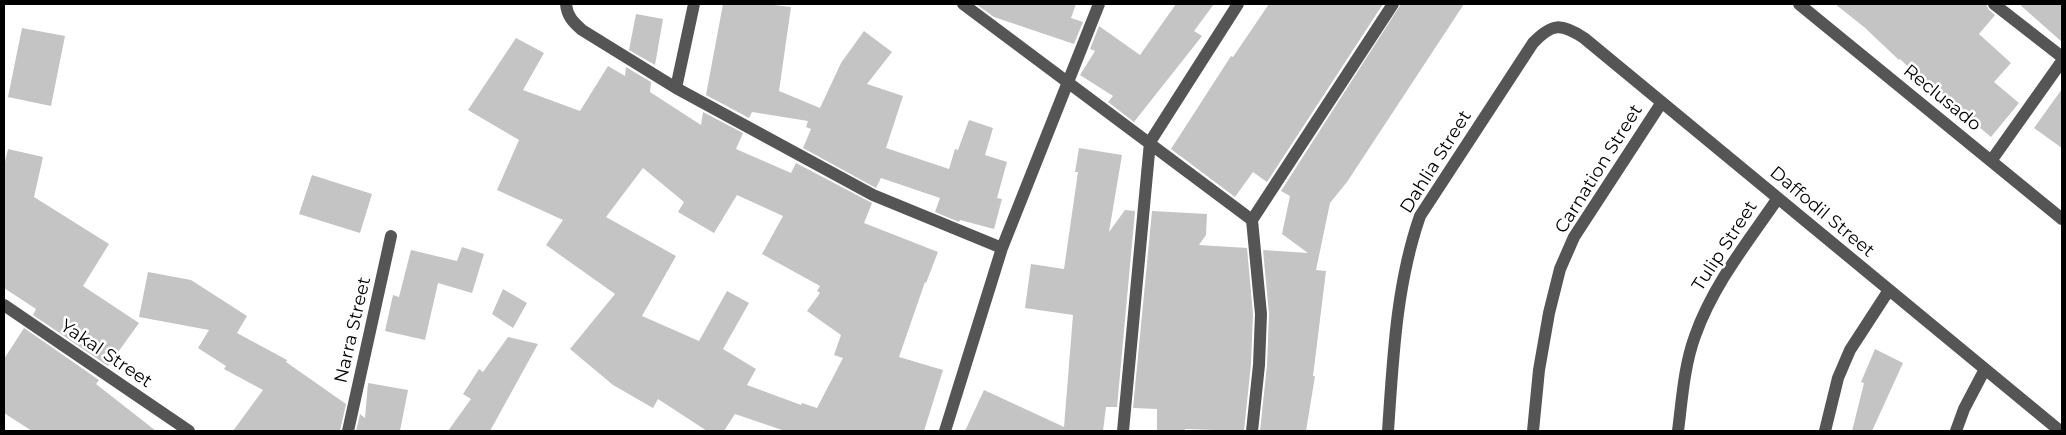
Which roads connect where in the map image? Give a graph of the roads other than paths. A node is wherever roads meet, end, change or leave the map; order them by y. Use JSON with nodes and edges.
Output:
{"nodes":[{"id":1,"x":566,"y":4,"type":"edge"},
{"id":2,"x":694,"y":4,"type":"edge"},
{"id":3,"x":963,"y":4,"type":"edge"},
{"id":4,"x":1099,"y":4,"type":"edge"},
{"id":5,"x":1238,"y":4,"type":"edge"},
{"id":6,"x":1393,"y":4,"type":"edge"},
{"id":7,"x":1994,"y":4,"type":"edge"},
{"id":8,"x":1807,"y":6,"type":"edge"},
{"id":9,"x":1558,"y":27,"type":"joint"},
{"id":10,"x":2062,"y":59,"type":"edge"},
{"id":11,"x":1068,"y":82,"type":"junction"},
{"id":12,"x":676,"y":88,"type":"junction"},
{"id":13,"x":1662,"y":102,"type":"junction"},
{"id":14,"x":1150,"y":142,"type":"junction"},
{"id":15,"x":1990,"y":161,"type":"junction"},
{"id":16,"x":1778,"y":198,"type":"junction"},
{"id":17,"x":2062,"y":219,"type":"edge"},
{"id":18,"x":1252,"y":220,"type":"junction"},
{"id":19,"x":391,"y":236,"type":"dead end"},
{"id":20,"x":1002,"y":248,"type":"junction"},
{"id":21,"x":1889,"y":290,"type":"junction"},
{"id":22,"x":4,"y":305,"type":"edge"},
{"id":23,"x":1985,"y":369,"type":"junction"},
{"id":24,"x":189,"y":431,"type":"edge"},
{"id":25,"x":348,"y":431,"type":"edge"},
{"id":26,"x":945,"y":431,"type":"edge"},
{"id":27,"x":1123,"y":431,"type":"edge"},
{"id":28,"x":1252,"y":431,"type":"edge"},
{"id":29,"x":1388,"y":431,"type":"edge"},
{"id":30,"x":1533,"y":431,"type":"edge"},
{"id":31,"x":1678,"y":431,"type":"edge"},
{"id":32,"x":1825,"y":431,"type":"edge"},
{"id":33,"x":1956,"y":431,"type":"edge"},
{"id":34,"x":2060,"y":431,"type":"edge"}],
"edges":[{"from":1,"to":12,"type":"street"},
{"from":2,"to":12,"type":"street"},
{"from":3,"to":11,"type":"street"},
{"from":4,"to":11,"type":"street"},
{"from":5,"to":14,"type":"street"},
{"from":6,"to":18,"type":"street"},
{"from":7,"to":10,"type":"street"},
{"from":8,"to":15,"type":"street","name":"Reclusado"},
{"from":9,"to":13,"type":"street","name":"Daffodil Street"},
{"from":9,"to":29,"type":"street","name":"Dahlia Street"},
{"from":10,"to":15,"type":"street"},
{"from":11,"to":14,"type":"street"},
{"from":11,"to":20,"type":"street"},
{"from":12,"to":20,"type":"street"},
{"from":13,"to":16,"type":"street","name":"Daffodil Street"},
{"from":13,"to":30,"type":"street","name":"Carnation Street"},
{"from":14,"to":18,"type":"street"},
{"from":14,"to":27,"type":"street"},
{"from":15,"to":17,"type":"street","name":"Reclusado"},
{"from":16,"to":21,"type":"street","name":"Daffodil Street"},
{"from":16,"to":31,"type":"street","name":"Tulip Street"},
{"from":18,"to":28,"type":"street"},
{"from":19,"to":25,"type":"street","name":"Narra Street"},
{"from":20,"to":26,"type":"street"},
{"from":21,"to":23,"type":"street","name":"Daffodil Street"},
{"from":21,"to":32,"type":"street"},
{"from":22,"to":24,"type":"street","name":"Yakal Street"},
{"from":23,"to":33,"type":"street"},
{"from":23,"to":34,"type":"street","name":"Daffodil Street"}]}
